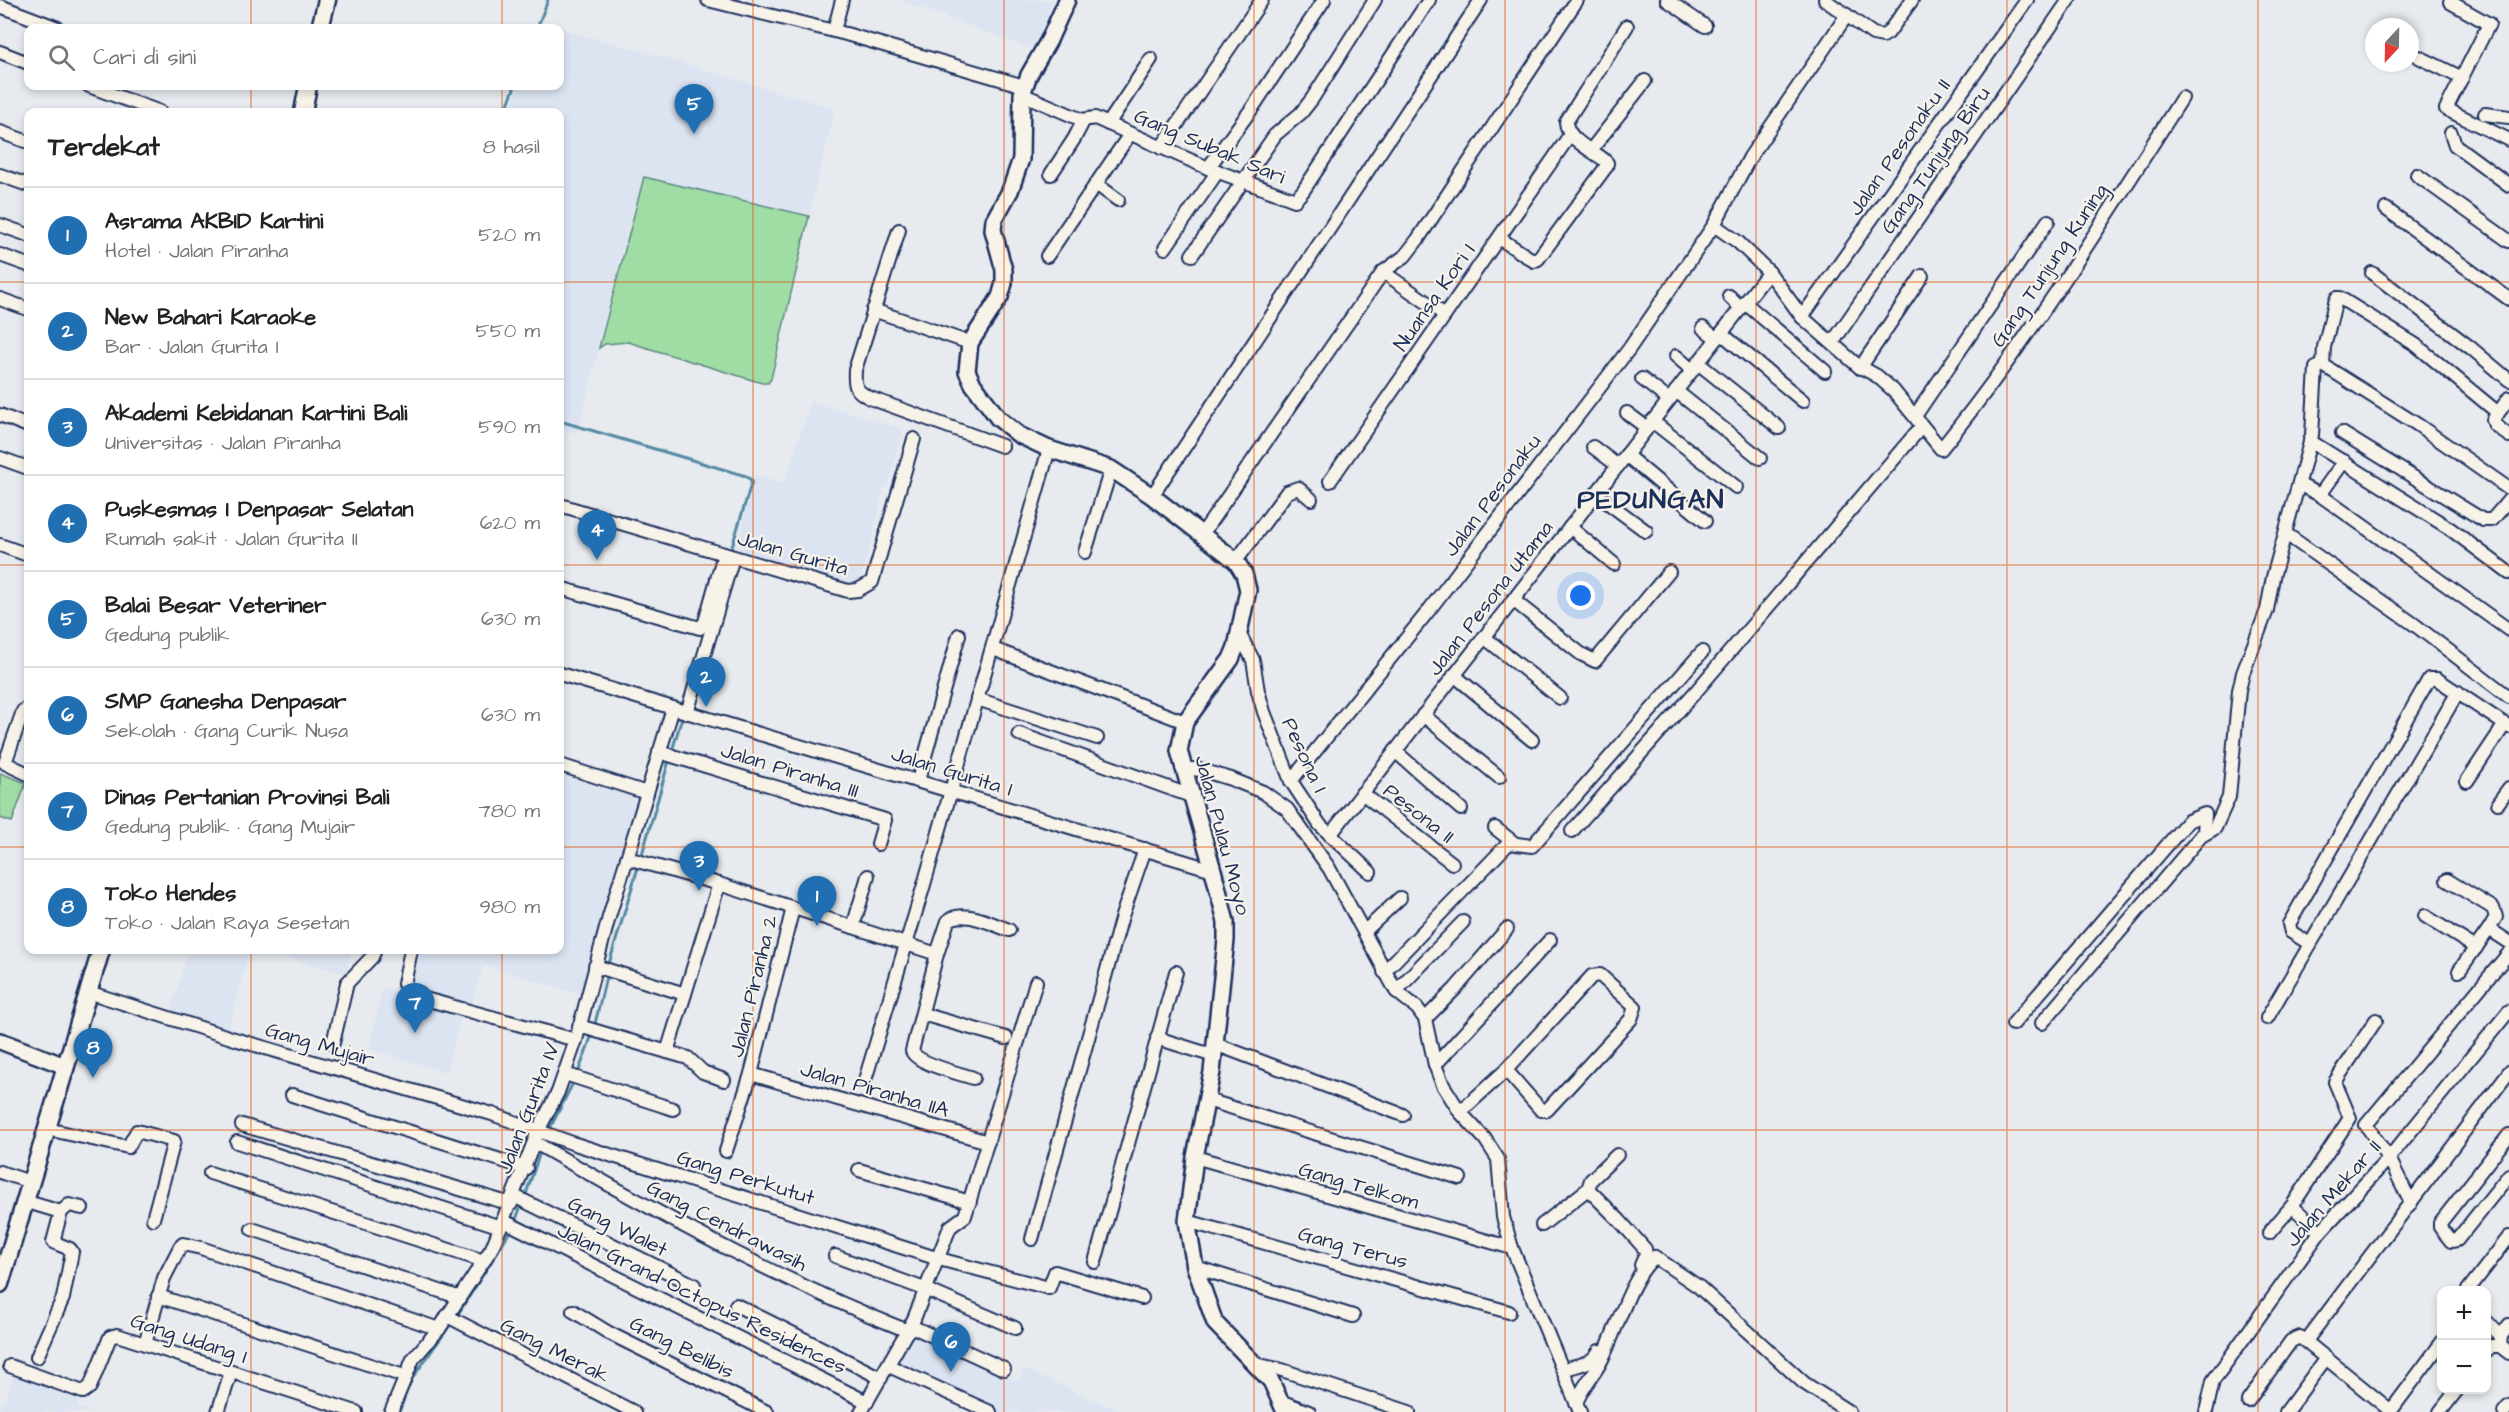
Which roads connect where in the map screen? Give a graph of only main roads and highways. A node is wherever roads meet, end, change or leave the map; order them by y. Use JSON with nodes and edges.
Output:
{"nodes":[{"id":1,"x":327,"y":0,"type":"edge"},
{"id":2,"x":321,"y":24,"type":"edge"},
{"id":3,"x":306,"y":90,"type":"edge"},
{"id":4,"x":304,"y":108,"type":"edge"},
{"id":5,"x":99,"y":954,"type":"edge"},
{"id":6,"x":0,"y":1284,"type":"edge"}],
"edges":[{"from":1,"to":2,"type":"main road"},
{"from":3,"to":4,"type":"main road"},
{"from":5,"to":6,"type":"main road"}]}
